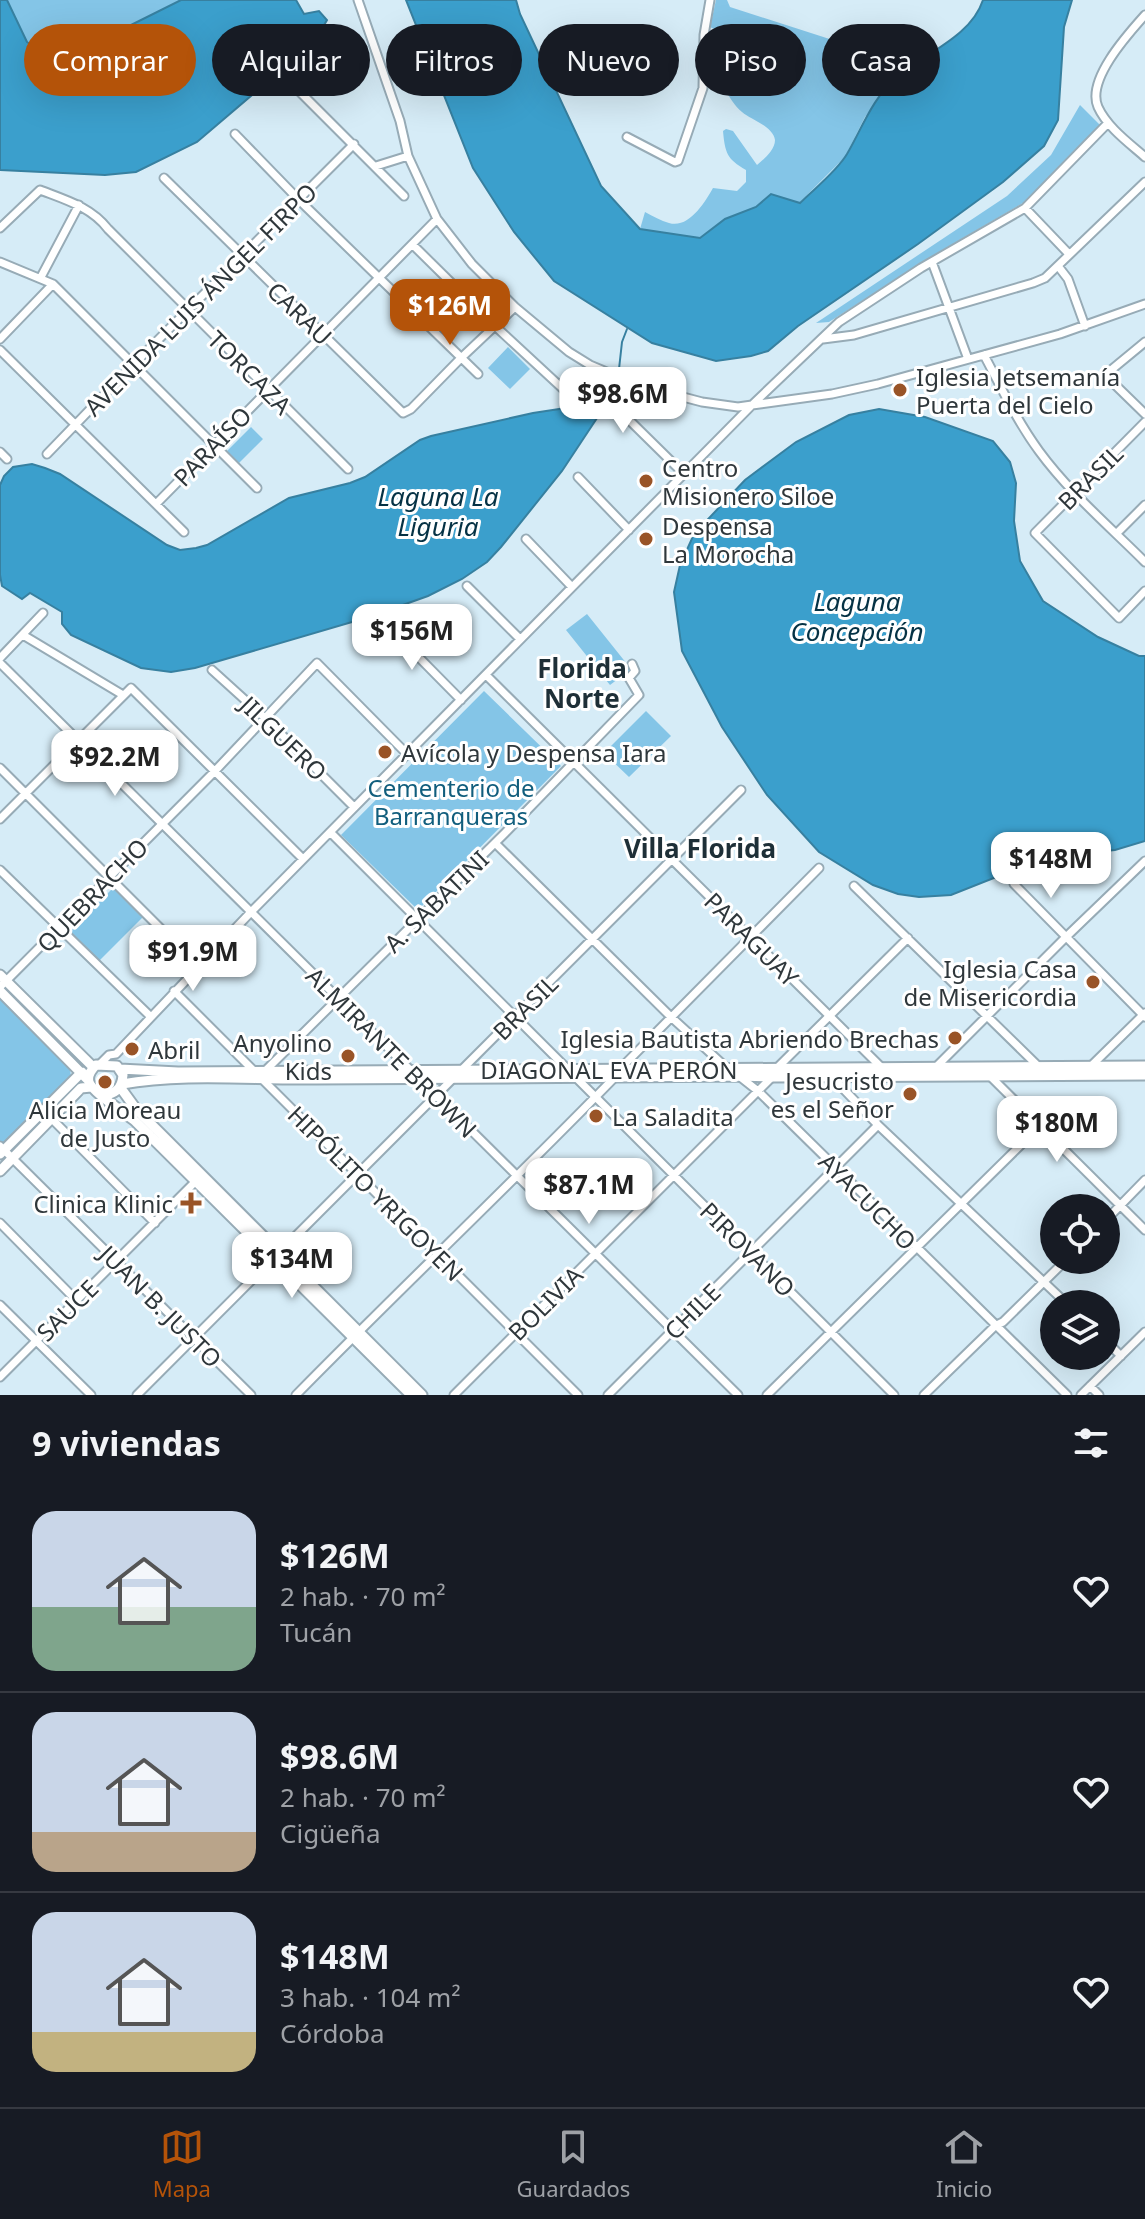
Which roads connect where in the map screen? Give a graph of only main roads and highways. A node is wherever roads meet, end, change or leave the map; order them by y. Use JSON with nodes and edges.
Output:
{"nodes":[{"id":1,"x":2,"y":984,"type":"edge"},
{"id":2,"x":1145,"y":1066,"type":"edge"},
{"id":3,"x":119,"y":1067,"type":"junction"},
{"id":4,"x":90,"y":1073,"type":"junction"},
{"id":5,"x":774,"y":1073,"type":"junction"},
{"id":6,"x":458,"y":1074,"type":"junction"},
{"id":7,"x":617,"y":1074,"type":"junction"},
{"id":8,"x":1145,"y":1075,"type":"edge"},
{"id":9,"x":264,"y":1076,"type":"junction"},
{"id":10,"x":121,"y":1085,"type":"junction"},
{"id":11,"x":100,"y":1094,"type":"junction"},
{"id":12,"x":1,"y":1150,"type":"edge"},
{"id":13,"x":0,"y":1171,"type":"edge"},
{"id":14,"x":199,"y":1178,"type":"junction"},
{"id":15,"x":355,"y":1335,"type":"junction"},
{"id":16,"x":411,"y":1395,"type":"edge"},
{"id":17,"x":422,"y":1395,"type":"edge"}],
"edges":[{"from":1,"to":4,"type":"main road"},
{"from":2,"to":5,"type":"main road","name":"DIAGONAL EVA PERÓN"},
{"from":3,"to":4,"type":"main road","name":"DIAGONAL EVA PERÓN"},
{"from":3,"to":9,"type":"main road","name":"DIAGONAL EVA PERÓN"},
{"from":3,"to":10,"type":"main road"},
{"from":4,"to":11,"type":"main road"},
{"from":4,"to":12,"type":"main road"},
{"from":4,"to":13,"type":"main road"},
{"from":5,"to":7,"type":"main road","name":"DIAGONAL EVA PERÓN"},
{"from":5,"to":7,"type":"main road","name":"DIAGONAL EVA PERÓN"},
{"from":5,"to":8,"type":"main road","name":"DIAGONAL EVA PERÓN"},
{"from":6,"to":7,"type":"main road","name":"DIAGONAL EVA PERÓN"},
{"from":6,"to":7,"type":"main road","name":"DIAGONAL EVA PERÓN"},
{"from":6,"to":9,"type":"main road","name":"DIAGONAL EVA PERÓN"},
{"from":9,"to":10,"type":"main road","name":"DIAGONAL EVA PERÓN"},
{"from":10,"to":11,"type":"main road","name":"DIAGONAL EVA PERÓN"},
{"from":10,"to":14,"type":"main road"},
{"from":11,"to":14,"type":"main road"},
{"from":14,"to":15,"type":"main road"},
{"from":15,"to":16,"type":"main road"},
{"from":15,"to":17,"type":"main road"}]}
